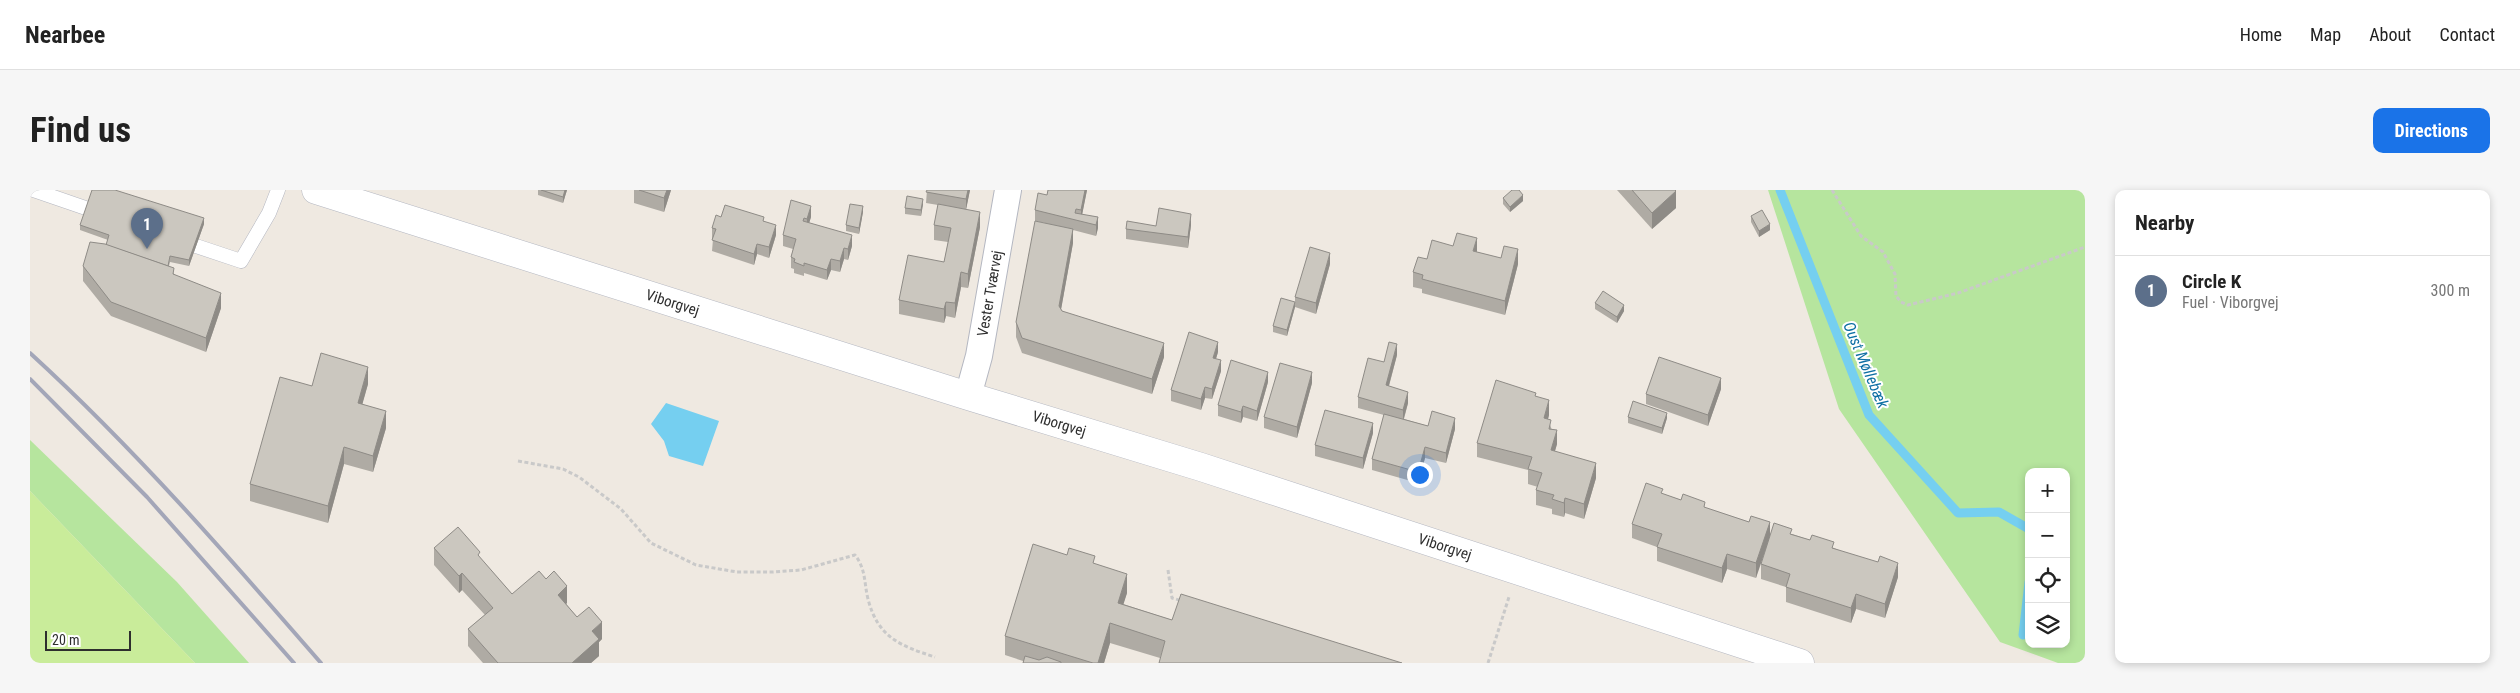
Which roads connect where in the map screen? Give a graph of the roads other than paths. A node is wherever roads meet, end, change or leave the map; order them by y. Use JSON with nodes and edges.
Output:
{"nodes":[{"id":1,"x":33,"y":190,"type":"edge"},
{"id":2,"x":278,"y":190,"type":"edge"},
{"id":3,"x":316,"y":190,"type":"edge"},
{"id":4,"x":1008,"y":190,"type":"edge"},
{"id":5,"x":118,"y":219,"type":"edge"},
{"id":6,"x":165,"y":236,"type":"edge"},
{"id":7,"x":968,"y":396,"type":"junction"},
{"id":8,"x":1800,"y":663,"type":"edge"}],
"edges":[{"from":1,"to":5,"type":"lane"},
{"from":2,"to":6,"type":"lane"},
{"from":3,"to":7,"type":"street","name":"Viborgvej"},
{"from":4,"to":7,"type":"street","name":"Vester Tværvej"},
{"from":7,"to":8,"type":"street","name":"Viborgvej"}]}
